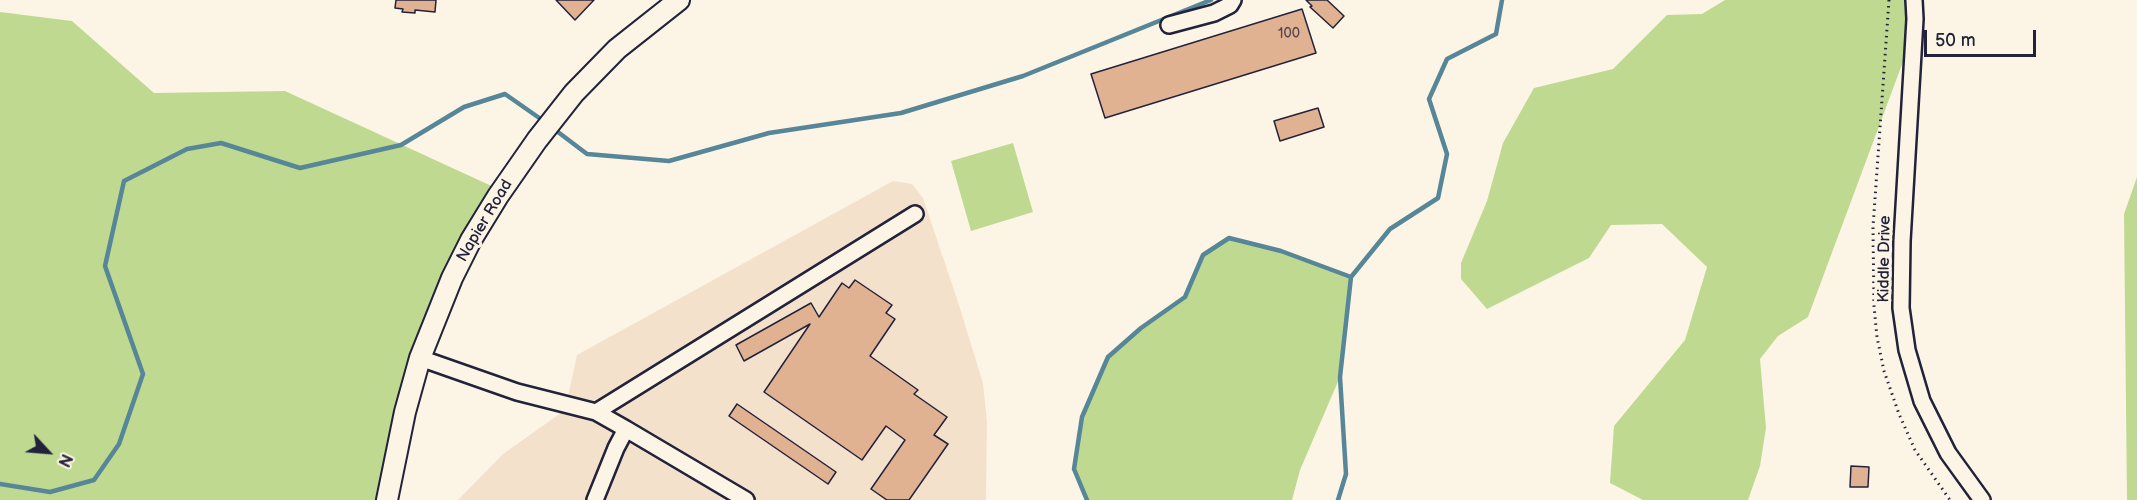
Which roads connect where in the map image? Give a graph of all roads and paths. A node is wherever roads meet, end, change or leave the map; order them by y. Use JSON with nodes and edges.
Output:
{"nodes":[{"id":1,"x":679,"y":0,"type":"edge"},
{"id":2,"x":1233,"y":0,"type":"edge"},
{"id":3,"x":1914,"y":0,"type":"edge"},
{"id":4,"x":1169,"y":25,"type":"dead end"},
{"id":5,"x":915,"y":214,"type":"dead end"},
{"id":6,"x":420,"y":358,"type":"junction"},
{"id":7,"x":596,"y":412,"type":"junction"},
{"id":8,"x":626,"y":429,"type":"junction"},
{"id":9,"x":387,"y":500,"type":"edge"},
{"id":10,"x":595,"y":500,"type":"edge"},
{"id":11,"x":746,"y":500,"type":"edge"},
{"id":12,"x":1982,"y":500,"type":"edge"}],
"edges":[{"from":1,"to":6,"type":"main road","name":"Napier Road"},
{"from":2,"to":4,"type":"street"},
{"from":3,"to":12,"type":"street","name":"Kiddle Drive"},
{"from":5,"to":7,"type":"street"},
{"from":6,"to":7,"type":"street"},
{"from":6,"to":9,"type":"main road","name":"Napier Road"},
{"from":7,"to":8,"type":"street"},
{"from":8,"to":10,"type":"street"},
{"from":8,"to":11,"type":"street"}]}
